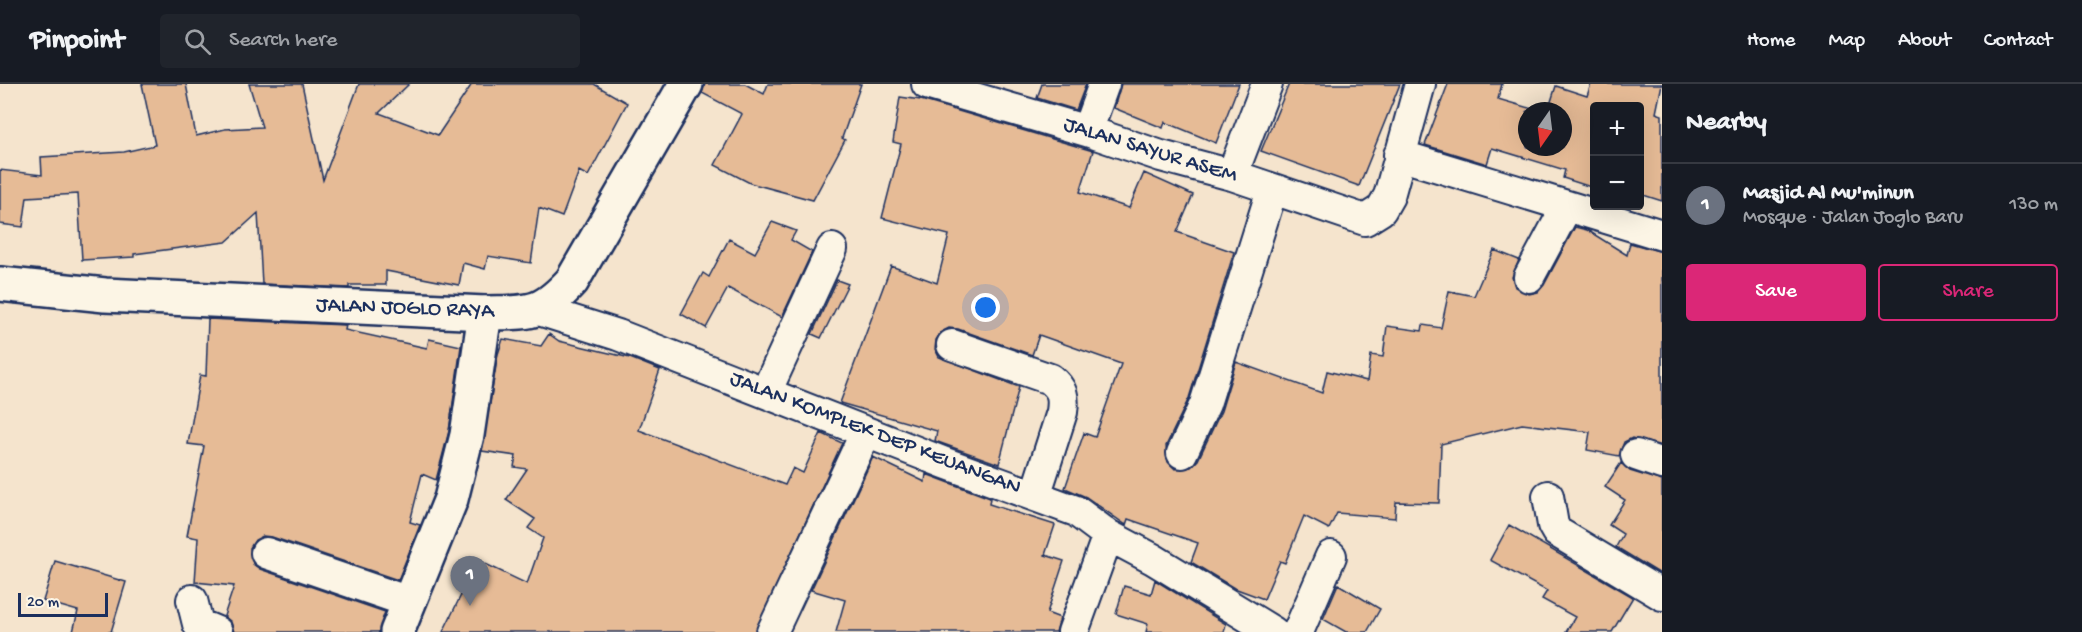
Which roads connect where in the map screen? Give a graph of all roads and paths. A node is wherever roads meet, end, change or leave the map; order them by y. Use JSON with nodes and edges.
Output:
{"nodes":[{"id":1,"x":686,"y":84,"type":"edge"},
{"id":2,"x":927,"y":84,"type":"edge"},
{"id":3,"x":1104,"y":84,"type":"edge"},
{"id":4,"x":1267,"y":84,"type":"edge"},
{"id":5,"x":1420,"y":84,"type":"edge"},
{"id":6,"x":1087,"y":131,"type":"junction"},
{"id":7,"x":1398,"y":155,"type":"junction"},
{"id":8,"x":1232,"y":175,"type":"junction"},
{"id":9,"x":1272,"y":190,"type":"junction"},
{"id":10,"x":1567,"y":206,"type":"junction"},
{"id":11,"x":1660,"y":228,"type":"edge"},
{"id":12,"x":832,"y":249,"type":"dead end"},
{"id":13,"x":1529,"y":278,"type":"dead end"},
{"id":14,"x":0,"y":284,"type":"edge"},
{"id":15,"x":539,"y":310,"type":"junction"},
{"id":16,"x":485,"y":313,"type":"junction"},
{"id":17,"x":952,"y":345,"type":"dead end"},
{"id":18,"x":766,"y":392,"type":"junction"},
{"id":19,"x":866,"y":432,"type":"junction"},
{"id":20,"x":1182,"y":453,"type":"dead end"},
{"id":21,"x":1035,"y":496,"type":"junction"},
{"id":22,"x":1548,"y":496,"type":"dead end"},
{"id":23,"x":1108,"y":535,"type":"junction"},
{"id":24,"x":266,"y":553,"type":"dead end"},
{"id":25,"x":1332,"y":556,"type":"dead end"},
{"id":26,"x":1662,"y":595,"type":"edge"},
{"id":27,"x":192,"y":600,"type":"dead end"},
{"id":28,"x":409,"y":602,"type":"junction"},
{"id":29,"x":215,"y":632,"type":"edge"},
{"id":30,"x":397,"y":632,"type":"edge"},
{"id":31,"x":772,"y":632,"type":"edge"},
{"id":32,"x":1073,"y":632,"type":"edge"},
{"id":33,"x":1273,"y":632,"type":"edge"},
{"id":34,"x":1298,"y":632,"type":"edge"}],
"edges":[{"from":1,"to":15,"type":"main road"},
{"from":2,"to":6,"type":"street","name":"JALAN SAYUR ASEM"},
{"from":3,"to":6,"type":"street"},
{"from":4,"to":8,"type":"street"},
{"from":5,"to":7,"type":"street"},
{"from":6,"to":8,"type":"street","name":"JALAN SAYUR ASEM"},
{"from":7,"to":9,"type":"street","name":"JALAN SAYUR ASEM"},
{"from":7,"to":10,"type":"street"},
{"from":8,"to":9,"type":"street","name":"JALAN SAYUR ASEM"},
{"from":9,"to":20,"type":"street"},
{"from":10,"to":11,"type":"street"},
{"from":10,"to":13,"type":"street"},
{"from":12,"to":18,"type":"street"},
{"from":14,"to":16,"type":"main road","name":"JALAN JOGLO RAYA"},
{"from":15,"to":16,"type":"main road","name":"JALAN JOGLO RAYA"},
{"from":15,"to":18,"type":"street","name":"JALAN KOMPLEK DEP KEUANGAN"},
{"from":16,"to":28,"type":"main road"},
{"from":17,"to":21,"type":"street"},
{"from":18,"to":19,"type":"street","name":"JALAN KOMPLEK DEP KEUANGAN"},
{"from":19,"to":21,"type":"street","name":"JALAN KOMPLEK DEP KEUANGAN"},
{"from":19,"to":31,"type":"street"},
{"from":21,"to":23,"type":"street","name":"JALAN KOMPLEK DEP KEUANGAN"},
{"from":22,"to":26,"type":"street"},
{"from":23,"to":32,"type":"street"},
{"from":23,"to":33,"type":"street","name":"JALAN KOMPLEK DEP KEUANGAN"},
{"from":24,"to":28,"type":"street"},
{"from":25,"to":34,"type":"street"},
{"from":27,"to":29,"type":"street"},
{"from":28,"to":30,"type":"main road"}]}
